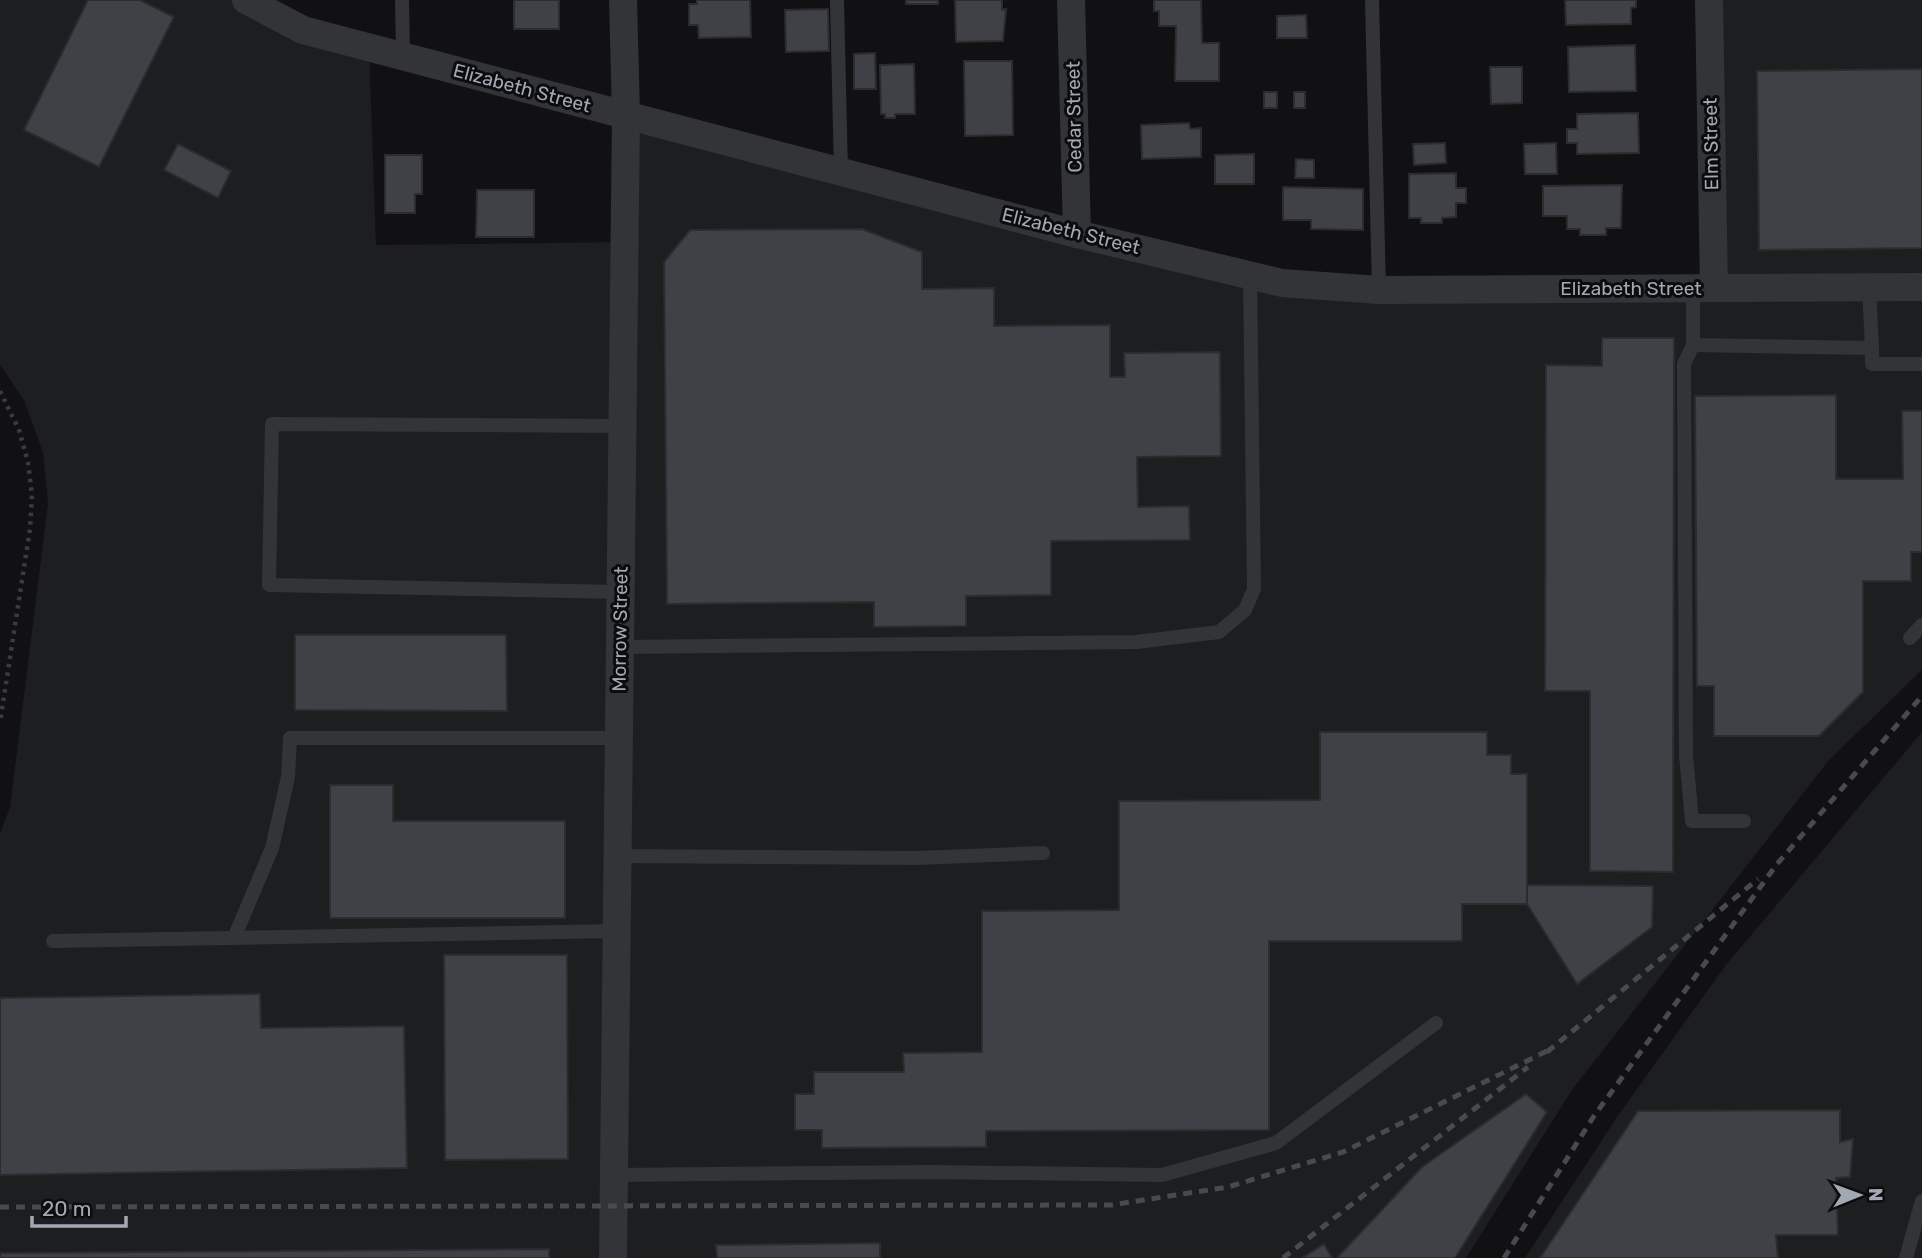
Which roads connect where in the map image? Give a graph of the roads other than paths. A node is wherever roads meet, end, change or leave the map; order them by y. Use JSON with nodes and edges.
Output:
{"nodes":[{"id":1,"x":246,"y":0,"type":"edge"},
{"id":2,"x":402,"y":0,"type":"edge"},
{"id":3,"x":623,"y":0,"type":"edge"},
{"id":4,"x":837,"y":0,"type":"edge"},
{"id":5,"x":1071,"y":0,"type":"edge"},
{"id":6,"x":1372,"y":0,"type":"edge"},
{"id":7,"x":1709,"y":0,"type":"edge"},
{"id":8,"x":403,"y":56,"type":"junction"},
{"id":9,"x":626,"y":115,"type":"junction"},
{"id":10,"x":841,"y":172,"type":"junction"},
{"id":11,"x":1077,"y":234,"type":"junction"},
{"id":12,"x":1250,"y":275,"type":"junction"},
{"id":13,"x":1869,"y":287,"type":"junction"},
{"id":14,"x":1922,"y":287,"type":"edge"},
{"id":15,"x":1703,"y":288,"type":"junction"},
{"id":16,"x":1379,"y":290,"type":"junction"},
{"id":17,"x":1693,"y":345,"type":"junction"},
{"id":18,"x":1872,"y":348,"type":"junction"},
{"id":19,"x":1922,"y":364,"type":"edge"},
{"id":20,"x":622,"y":426,"type":"junction"},
{"id":21,"x":620,"y":592,"type":"junction"},
{"id":22,"x":1922,"y":625,"type":"edge"},
{"id":23,"x":1910,"y":638,"type":"dead end"},
{"id":24,"x":620,"y":647,"type":"junction"},
{"id":25,"x":618,"y":738,"type":"junction"},
{"id":26,"x":1744,"y":821,"type":"dead end"},
{"id":27,"x":1043,"y":853,"type":"dead end"},
{"id":28,"x":617,"y":856,"type":"junction"},
{"id":29,"x":616,"y":931,"type":"junction"},
{"id":30,"x":234,"y":938,"type":"junction"},
{"id":31,"x":53,"y":941,"type":"dead end"},
{"id":32,"x":1436,"y":1023,"type":"dead end"},
{"id":33,"x":614,"y":1175,"type":"junction"},
{"id":34,"x":1922,"y":1200,"type":"edge"},
{"id":35,"x":613,"y":1258,"type":"edge"},
{"id":36,"x":1906,"y":1258,"type":"edge"}],
"edges":[{"from":1,"to":8,"type":"street","name":"Elizabeth Street"},
{"from":2,"to":8,"type":"lane"},
{"from":3,"to":9,"type":"street","name":"Morrow Street"},
{"from":4,"to":10,"type":"lane"},
{"from":5,"to":11,"type":"street","name":"Cedar Street"},
{"from":6,"to":16,"type":"lane"},
{"from":7,"to":15,"type":"street","name":"Elm Street"},
{"from":8,"to":9,"type":"street","name":"Elizabeth Street"},
{"from":9,"to":10,"type":"street","name":"Elizabeth Street"},
{"from":9,"to":20,"type":"street","name":"Morrow Street"},
{"from":10,"to":11,"type":"street","name":"Elizabeth Street"},
{"from":11,"to":12,"type":"street","name":"Elizabeth Street"},
{"from":12,"to":16,"type":"street","name":"Elizabeth Street"},
{"from":12,"to":24,"type":"lane"},
{"from":13,"to":14,"type":"street","name":"Elizabeth Street"},
{"from":13,"to":15,"type":"street","name":"Elizabeth Street"},
{"from":13,"to":18,"type":"lane"},
{"from":15,"to":16,"type":"street","name":"Elizabeth Street"},
{"from":15,"to":17,"type":"lane"},
{"from":17,"to":18,"type":"lane"},
{"from":17,"to":26,"type":"lane"},
{"from":18,"to":19,"type":"lane"},
{"from":20,"to":21,"type":"street","name":"Morrow Street"},
{"from":20,"to":21,"type":"lane"},
{"from":21,"to":24,"type":"street","name":"Morrow Street"},
{"from":22,"to":23,"type":"lane"},
{"from":24,"to":25,"type":"street","name":"Morrow Street"},
{"from":25,"to":28,"type":"street","name":"Morrow Street"},
{"from":25,"to":30,"type":"lane"},
{"from":27,"to":28,"type":"lane"},
{"from":28,"to":29,"type":"street","name":"Morrow Street"},
{"from":29,"to":30,"type":"lane"},
{"from":29,"to":33,"type":"street","name":"Morrow Street"},
{"from":30,"to":31,"type":"lane"},
{"from":32,"to":33,"type":"lane"},
{"from":33,"to":35,"type":"street","name":"Morrow Street"},
{"from":34,"to":36,"type":"lane"}]}
